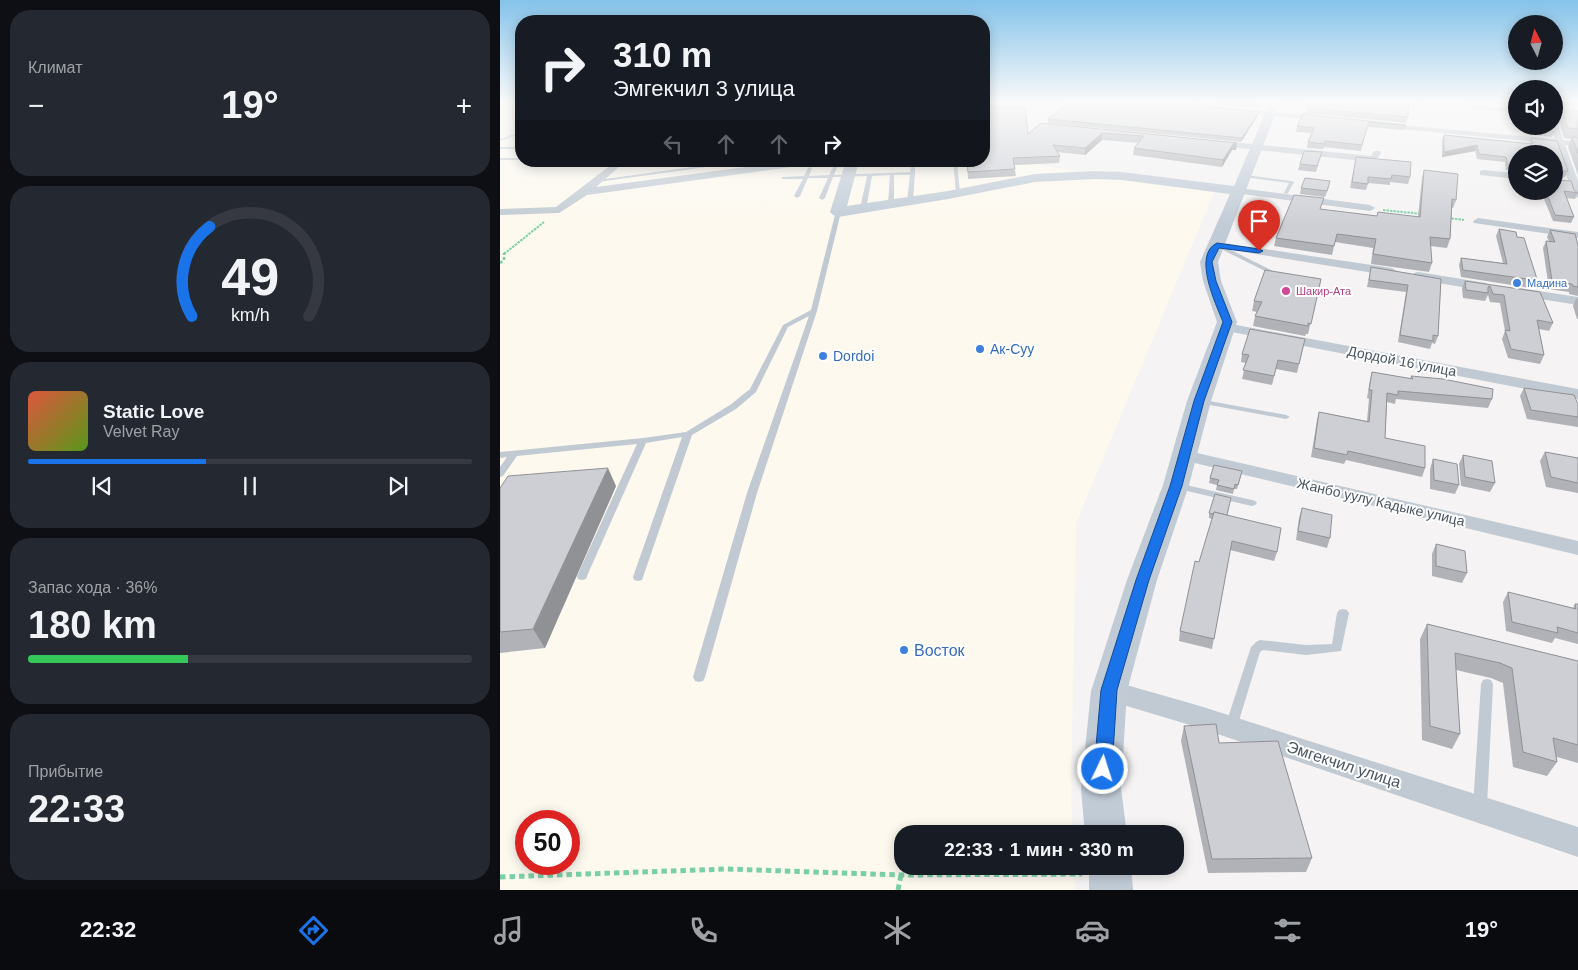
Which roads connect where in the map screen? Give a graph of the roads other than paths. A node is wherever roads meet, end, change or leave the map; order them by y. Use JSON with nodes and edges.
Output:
{"nodes":[{"id":1,"x":1212,"y":144,"type":"edge"},
{"id":2,"x":1258,"y":144,"type":"edge"},
{"id":3,"x":1560,"y":144,"type":"edge"},
{"id":4,"x":500,"y":148,"type":"edge"},
{"id":5,"x":515,"y":148,"type":"edge"},
{"id":6,"x":1256,"y":148,"type":"junction"},
{"id":7,"x":1377,"y":153,"type":"dead end"},
{"id":8,"x":500,"y":159,"type":"edge"},
{"id":9,"x":515,"y":159,"type":"edge"},
{"id":10,"x":615,"y":167,"type":"edge"},
{"id":11,"x":715,"y":167,"type":"edge"},
{"id":12,"x":778,"y":167,"type":"edge"},
{"id":13,"x":811,"y":167,"type":"edge"},
{"id":14,"x":836,"y":167,"type":"edge"},
{"id":15,"x":913,"y":167,"type":"edge"},
{"id":16,"x":955,"y":167,"type":"edge"},
{"id":17,"x":851,"y":168,"type":"edge"},
{"id":18,"x":913,"y":173,"type":"junction"},
{"id":19,"x":1483,"y":173,"type":"dead end"},
{"id":20,"x":870,"y":174,"type":"junction"},
{"id":21,"x":892,"y":174,"type":"junction"},
{"id":22,"x":1508,"y":175,"type":"edge"},
{"id":23,"x":832,"y":176,"type":"junction"},
{"id":24,"x":806,"y":177,"type":"junction"},
{"id":25,"x":655,"y":178,"type":"junction"},
{"id":26,"x":782,"y":178,"type":"dead end"},
{"id":27,"x":598,"y":181,"type":"junction"},
{"id":28,"x":1563,"y":181,"type":"edge"},
{"id":29,"x":1243,"y":183,"type":"junction"},
{"id":30,"x":1576,"y":183,"type":"edge"},
{"id":31,"x":584,"y":192,"type":"junction"},
{"id":32,"x":958,"y":193,"type":"junction"},
{"id":33,"x":1286,"y":193,"type":"dead end"},
{"id":34,"x":1578,"y":195,"type":"edge"},
{"id":35,"x":798,"y":196,"type":"dead end"},
{"id":36,"x":822,"y":198,"type":"dead end"},
{"id":37,"x":910,"y":201,"type":"junction"},
{"id":38,"x":891,"y":204,"type":"junction"},
{"id":39,"x":1370,"y":208,"type":"road end"},
{"id":40,"x":863,"y":209,"type":"junction"},
{"id":41,"x":500,"y":212,"type":"edge"},
{"id":42,"x":838,"y":212,"type":"junction"},
{"id":43,"x":1478,"y":222,"type":"road end"},
{"id":44,"x":1578,"y":235,"type":"edge"},
{"id":45,"x":1217,"y":245,"type":"junction"},
{"id":46,"x":1287,"y":280,"type":"edge"},
{"id":47,"x":1578,"y":301,"type":"edge"},
{"id":48,"x":814,"y":311,"type":"junction"},
{"id":49,"x":1226,"y":327,"type":"junction"},
{"id":50,"x":1578,"y":394,"type":"edge"},
{"id":51,"x":1199,"y":401,"type":"junction"},
{"id":52,"x":1286,"y":417,"type":"dead end"},
{"id":53,"x":688,"y":434,"type":"junction"},
{"id":54,"x":643,"y":441,"type":"junction"},
{"id":55,"x":514,"y":454,"type":"junction"},
{"id":56,"x":500,"y":455,"type":"edge"},
{"id":57,"x":1184,"y":455,"type":"junction"},
{"id":58,"x":500,"y":474,"type":"edge"},
{"id":59,"x":1176,"y":486,"type":"junction"},
{"id":60,"x":1252,"y":503,"type":"dead end"},
{"id":61,"x":1578,"y":548,"type":"edge"},
{"id":62,"x":582,"y":576,"type":"dead end"},
{"id":63,"x":638,"y":578,"type":"dead end"},
{"id":64,"x":1343,"y":613,"type":"dead end"},
{"id":65,"x":699,"y":677,"type":"dead end"},
{"id":66,"x":1487,"y":684,"type":"dead end"},
{"id":67,"x":1109,"y":690,"type":"junction"},
{"id":68,"x":1231,"y":727,"type":"junction"},
{"id":69,"x":1480,"y":809,"type":"junction"},
{"id":70,"x":1105,"y":825,"type":"edge"},
{"id":71,"x":1578,"y":842,"type":"edge"}],
"edges":[{"from":1,"to":6,"type":"street"},
{"from":2,"to":6,"type":"main road"},
{"from":3,"to":30,"type":"street"},
{"from":4,"to":5,"type":"lane"},
{"from":6,"to":7,"type":"street"},
{"from":6,"to":29,"type":"main road"},
{"from":8,"to":9,"type":"lane"},
{"from":10,"to":27,"type":"street"},
{"from":11,"to":25,"type":"lane"},
{"from":12,"to":25,"type":"street"},
{"from":13,"to":24,"type":"lane"},
{"from":14,"to":23,"type":"lane"},
{"from":15,"to":18,"type":"lane"},
{"from":16,"to":32,"type":"lane"},
{"from":17,"to":20,"type":"lane"},
{"from":17,"to":23,"type":"lane"},
{"from":17,"to":42,"type":"main road"},
{"from":18,"to":21,"type":"lane"},
{"from":18,"to":37,"type":"lane"},
{"from":19,"to":22,"type":"street"},
{"from":20,"to":21,"type":"lane"},
{"from":20,"to":40,"type":"lane"},
{"from":21,"to":38,"type":"lane"},
{"from":23,"to":24,"type":"lane"},
{"from":23,"to":36,"type":"lane"},
{"from":24,"to":26,"type":"lane"},
{"from":24,"to":35,"type":"lane"},
{"from":25,"to":27,"type":"lane"},
{"from":25,"to":31,"type":"street"},
{"from":27,"to":31,"type":"street"},
{"from":28,"to":30,"type":"street"},
{"from":29,"to":32,"type":"main road"},
{"from":29,"to":33,"type":"lane"},
{"from":29,"to":39,"type":"street"},
{"from":29,"to":45,"type":"main road"},
{"from":30,"to":34,"type":"street"},
{"from":31,"to":41,"type":"street"},
{"from":32,"to":37,"type":"main road"},
{"from":37,"to":38,"type":"main road"},
{"from":38,"to":40,"type":"main road"},
{"from":40,"to":42,"type":"main road"},
{"from":42,"to":48,"type":"lane"},
{"from":43,"to":44,"type":"street"},
{"from":45,"to":46,"type":"lane"},
{"from":45,"to":47,"type":"street"},
{"from":45,"to":49,"type":"main road"},
{"from":48,"to":53,"type":"lane"},
{"from":48,"to":65,"type":"lane"},
{"from":49,"to":50,"type":"street","name":"Дордой 16 улица"},
{"from":49,"to":51,"type":"main road"},
{"from":51,"to":52,"type":"lane"},
{"from":51,"to":57,"type":"main road"},
{"from":53,"to":54,"type":"lane"},
{"from":53,"to":63,"type":"lane"},
{"from":54,"to":55,"type":"lane"},
{"from":54,"to":62,"type":"lane"},
{"from":55,"to":56,"type":"lane"},
{"from":55,"to":58,"type":"lane"},
{"from":57,"to":59,"type":"main road"},
{"from":57,"to":61,"type":"street","name":"Жанбо уулу Кадыке улица"},
{"from":59,"to":60,"type":"lane"},
{"from":59,"to":67,"type":"main road"},
{"from":64,"to":68,"type":"lane"},
{"from":66,"to":69,"type":"lane"},
{"from":67,"to":68,"type":"street","name":"Эмгекчил улица"},
{"from":67,"to":70,"type":"main road"},
{"from":68,"to":69,"type":"street","name":"Эмгекчил улица"},
{"from":69,"to":71,"type":"street","name":"Эмгекчил улица"}]}
